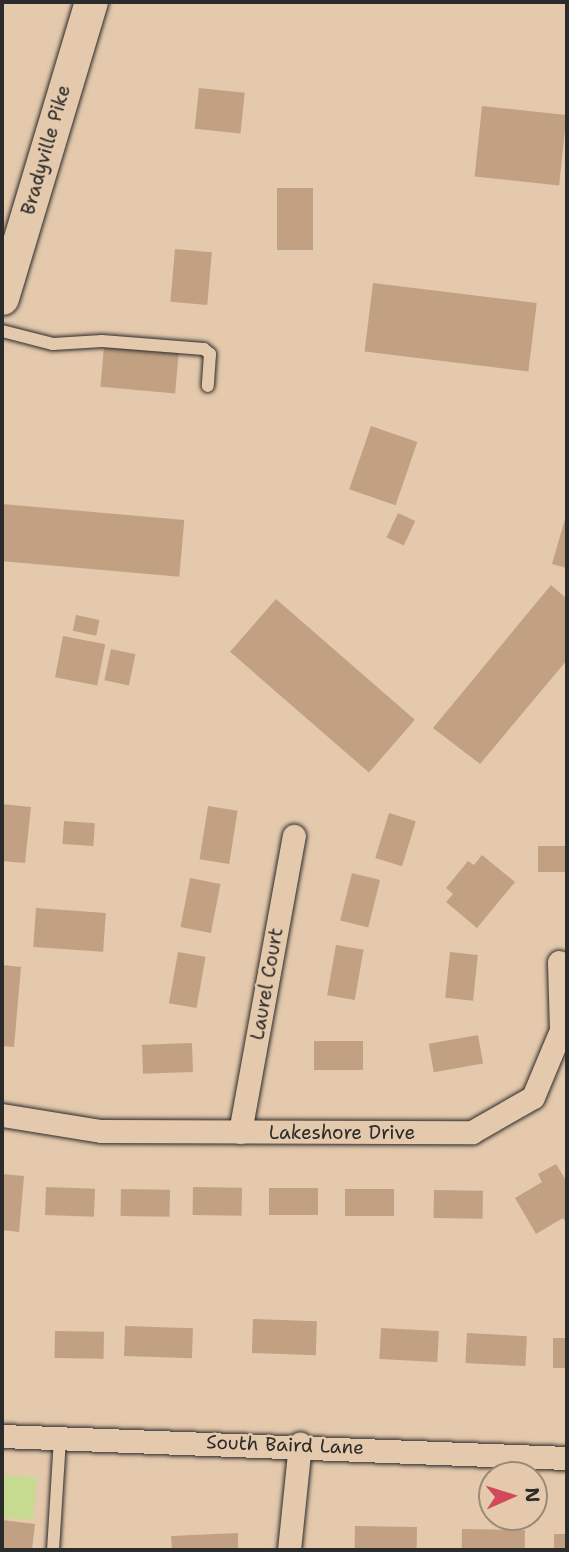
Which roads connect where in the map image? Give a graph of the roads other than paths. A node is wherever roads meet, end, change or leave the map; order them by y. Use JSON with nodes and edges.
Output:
{"nodes":[{"id":1,"x":91,"y":2,"type":"edge"},
{"id":2,"x":2,"y":299,"type":"edge"},
{"id":3,"x":2,"y":331,"type":"edge"},
{"id":4,"x":208,"y":386,"type":"dead end"},
{"id":5,"x":294,"y":836,"type":"dead end"},
{"id":6,"x":559,"y":962,"type":"dead end"},
{"id":7,"x":2,"y":1115,"type":"edge"},
{"id":8,"x":240,"y":1132,"type":"junction"},
{"id":9,"x":2,"y":1436,"type":"edge"},
{"id":10,"x":60,"y":1438,"type":"junction"},
{"id":11,"x":300,"y":1444,"type":"junction"},
{"id":12,"x":567,"y":1458,"type":"edge"},
{"id":13,"x":53,"y":1550,"type":"edge"},
{"id":14,"x":289,"y":1550,"type":"edge"}],
"edges":[{"from":1,"to":2,"type":"main road","name":"Bradyville Pike"},
{"from":3,"to":4,"type":"lane"},
{"from":5,"to":8,"type":"street","name":"Laurel Court"},
{"from":6,"to":8,"type":"street","name":"Lakeshore Drive"},
{"from":7,"to":8,"type":"street","name":"Lakeshore Drive"},
{"from":9,"to":10,"type":"street","name":"South Baird Lane"},
{"from":10,"to":11,"type":"street","name":"South Baird Lane"},
{"from":10,"to":13,"type":"lane"},
{"from":11,"to":12,"type":"street","name":"South Baird Lane"},
{"from":11,"to":14,"type":"street"}]}
